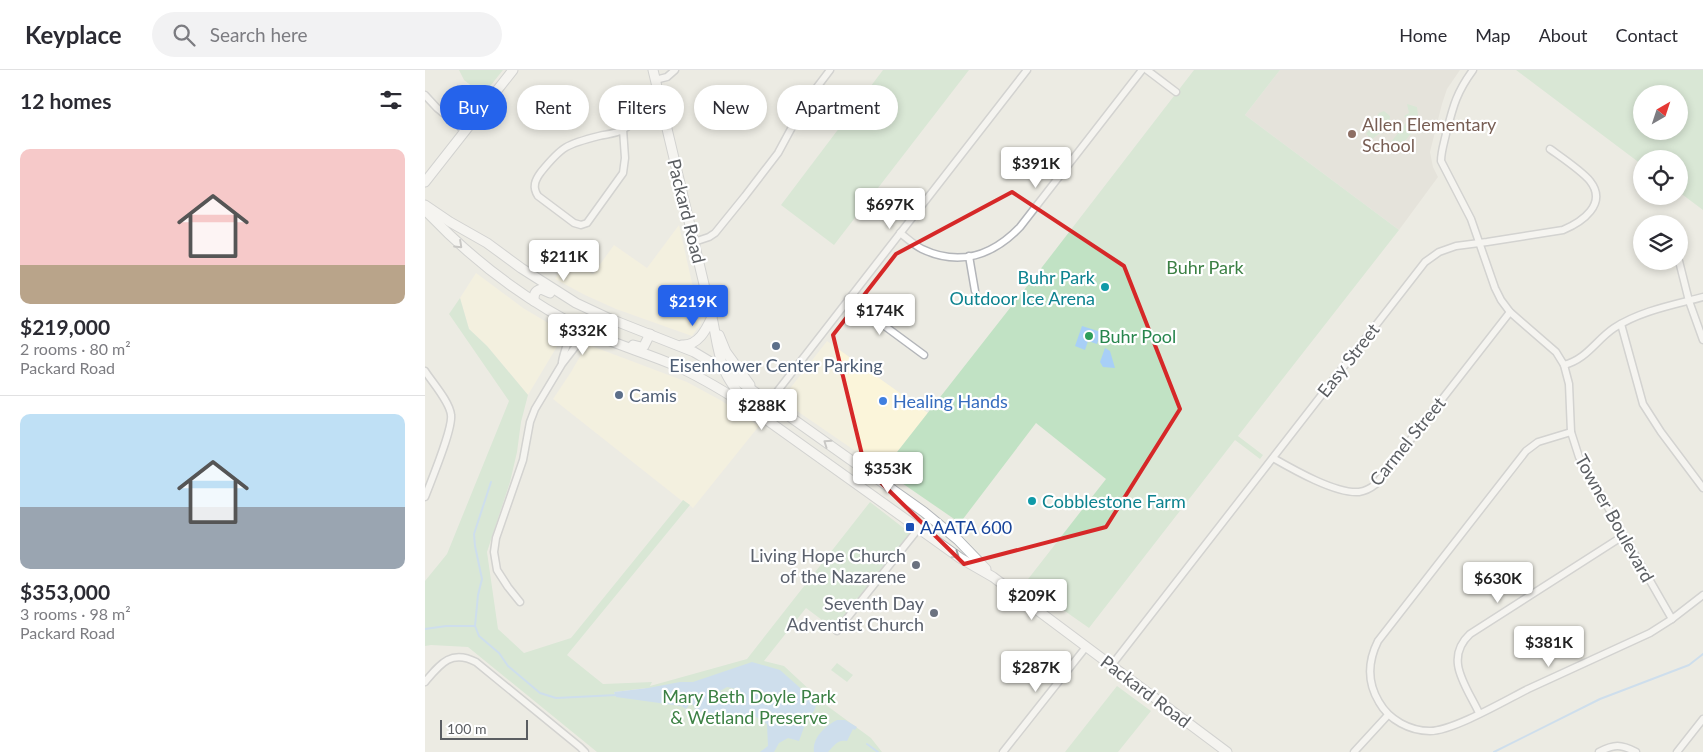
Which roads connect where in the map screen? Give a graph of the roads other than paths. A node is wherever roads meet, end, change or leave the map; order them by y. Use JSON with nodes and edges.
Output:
{"nodes":[{"id":1,"x":513,"y":70,"type":"edge"},
{"id":2,"x":653,"y":70,"type":"edge"},
{"id":3,"x":675,"y":70,"type":"edge"},
{"id":4,"x":830,"y":70,"type":"edge"},
{"id":5,"x":1027,"y":70,"type":"edge"},
{"id":6,"x":1142,"y":70,"type":"edge"},
{"id":7,"x":1147,"y":70,"type":"edge"},
{"id":8,"x":1473,"y":70,"type":"edge"},
{"id":9,"x":655,"y":80,"type":"junction"},
{"id":10,"x":656,"y":85,"type":"edge"},
{"id":11,"x":1176,"y":92,"type":"dead end"},
{"id":12,"x":425,"y":95,"type":"edge"},
{"id":13,"x":623,"y":129,"type":"joint"},
{"id":14,"x":667,"y":130,"type":"edge"},
{"id":15,"x":465,"y":131,"type":"junction"},
{"id":16,"x":1550,"y":149,"type":"dead end"},
{"id":17,"x":425,"y":182,"type":"edge"},
{"id":18,"x":425,"y":205,"type":"edge"},
{"id":19,"x":425,"y":210,"type":"edge"},
{"id":20,"x":900,"y":233,"type":"junction"},
{"id":21,"x":694,"y":242,"type":"junction"},
{"id":22,"x":1480,"y":243,"type":"junction"},
{"id":23,"x":969,"y":256,"type":"junction"},
{"id":24,"x":1681,"y":270,"type":"edge"},
{"id":25,"x":975,"y":291,"type":"dead end"},
{"id":26,"x":1703,"y":297,"type":"edge"},
{"id":27,"x":848,"y":299,"type":"junction"},
{"id":28,"x":533,"y":301,"type":"junction"},
{"id":29,"x":1689,"y":301,"type":"junction"},
{"id":30,"x":575,"y":303,"type":"junction"},
{"id":31,"x":1510,"y":312,"type":"junction"},
{"id":32,"x":713,"y":319,"type":"junction"},
{"id":33,"x":573,"y":324,"type":"junction"},
{"id":34,"x":1621,"y":324,"type":"junction"},
{"id":35,"x":591,"y":333,"type":"junction"},
{"id":36,"x":651,"y":334,"type":"junction"},
{"id":37,"x":1703,"y":340,"type":"edge"},
{"id":38,"x":613,"y":342,"type":"junction"},
{"id":39,"x":677,"y":345,"type":"junction"},
{"id":40,"x":924,"y":355,"type":"dead end"},
{"id":41,"x":562,"y":364,"type":"junction"},
{"id":42,"x":1565,"y":365,"type":"junction"},
{"id":43,"x":724,"y":370,"type":"junction"},
{"id":44,"x":425,"y":371,"type":"edge"},
{"id":45,"x":756,"y":393,"type":"junction"},
{"id":46,"x":769,"y":402,"type":"junction"},
{"id":47,"x":750,"y":408,"type":"junction"},
{"id":48,"x":1571,"y":432,"type":"junction"},
{"id":49,"x":1273,"y":458,"type":"junction"},
{"id":50,"x":828,"y":463,"type":"junction"},
{"id":51,"x":880,"y":480,"type":"junction"},
{"id":52,"x":1703,"y":488,"type":"edge"},
{"id":53,"x":425,"y":497,"type":"edge"},
{"id":54,"x":883,"y":502,"type":"junction"},
{"id":55,"x":942,"y":526,"type":"junction"},
{"id":56,"x":919,"y":528,"type":"junction"},
{"id":57,"x":1623,"y":536,"type":"junction"},
{"id":58,"x":993,"y":577,"type":"junction"},
{"id":59,"x":1703,"y":595,"type":"edge"},
{"id":60,"x":520,"y":602,"type":"dead end"},
{"id":61,"x":1672,"y":619,"type":"junction"},
{"id":62,"x":837,"y":631,"type":"dead end"},
{"id":63,"x":1086,"y":647,"type":"junction"},
{"id":64,"x":1111,"y":666,"type":"junction"},
{"id":65,"x":425,"y":682,"type":"edge"},
{"id":66,"x":1479,"y":713,"type":"junction"},
{"id":67,"x":1388,"y":715,"type":"junction"},
{"id":68,"x":1703,"y":719,"type":"edge"},
{"id":69,"x":585,"y":752,"type":"edge"},
{"id":70,"x":1003,"y":752,"type":"edge"},
{"id":71,"x":1227,"y":752,"type":"edge"},
{"id":72,"x":1354,"y":752,"type":"edge"},
{"id":73,"x":1599,"y":752,"type":"edge"},
{"id":74,"x":1636,"y":752,"type":"edge"},
{"id":75,"x":1677,"y":752,"type":"edge"}],
"edges":[{"from":1,"to":15,"type":"main road"},
{"from":2,"to":9,"type":"main road","name":"Packard Road"},
{"from":3,"to":9,"type":"street"},
{"from":4,"to":21,"type":"street"},
{"from":5,"to":20,"type":"street"},
{"from":6,"to":23,"type":"street"},
{"from":7,"to":11,"type":"street"},
{"from":8,"to":22,"type":"street"},
{"from":9,"to":10,"type":"main road","name":"Packard Road"},
{"from":12,"to":15,"type":"street"},
{"from":13,"to":13,"type":"street"},
{"from":14,"to":21,"type":"main road","name":"Packard Road"},
{"from":15,"to":17,"type":"main road"},
{"from":16,"to":22,"type":"street","name":"Easy Street"},
{"from":18,"to":30,"type":"main road"},
{"from":19,"to":28,"type":"main road","one_way":true},
{"from":20,"to":23,"type":"street"},
{"from":20,"to":27,"type":"street"},
{"from":21,"to":32,"type":"main road","name":"Packard Road"},
{"from":22,"to":31,"type":"street"},
{"from":22,"to":49,"type":"street","name":"Easy Street"},
{"from":23,"to":25,"type":"street"},
{"from":24,"to":29,"type":"street"},
{"from":26,"to":29,"type":"street"},
{"from":27,"to":40,"type":"street"},
{"from":27,"to":46,"type":"street"},
{"from":28,"to":30,"type":"main road"},
{"from":28,"to":33,"type":"main road"},
{"from":29,"to":34,"type":"street"},
{"from":29,"to":37,"type":"street"},
{"from":30,"to":36,"type":"main road","name":"Packard Road"},
{"from":31,"to":42,"type":"street"},
{"from":31,"to":49,"type":"street","name":"Carmel Street"},
{"from":32,"to":39,"type":"main road"},
{"from":32,"to":43,"type":"main road","name":"Packard Road"},
{"from":32,"to":45,"type":"main road"},
{"from":33,"to":35,"type":"main road"},
{"from":33,"to":41,"type":"street"},
{"from":34,"to":42,"type":"street"},
{"from":34,"to":52,"type":"street"},
{"from":35,"to":38,"type":"main road"},
{"from":35,"to":41,"type":"street"},
{"from":36,"to":38,"type":"main road"},
{"from":36,"to":39,"type":"main road","name":"Packard Road"},
{"from":38,"to":47,"type":"main road"},
{"from":39,"to":43,"type":"main road","name":"Packard Road"},
{"from":41,"to":60,"type":"street"},
{"from":42,"to":48,"type":"street","name":"Towner Boulevard"},
{"from":43,"to":45,"type":"main road","name":"Packard Road"},
{"from":43,"to":47,"type":"main road","name":"Packard Road"},
{"from":44,"to":53,"type":"street"},
{"from":45,"to":46,"type":"main road","name":"Packard Road"},
{"from":51,"to":46,"type":"main road","name":"Packard Road","one_way":true},
{"from":47,"to":50,"type":"main road","name":"Packard Road"},
{"from":48,"to":57,"type":"street","name":"Towner Boulevard"},
{"from":48,"to":67,"type":"street"},
{"from":49,"to":64,"type":"street","name":"Easy Street"},
{"from":50,"to":51,"type":"main road"},
{"from":50,"to":54,"type":"main road","name":"Packard Road"},
{"from":51,"to":55,"type":"main road","name":"Packard Road"},
{"from":54,"to":55,"type":"main road"},
{"from":54,"to":56,"type":"main road","name":"Packard Road"},
{"from":55,"to":58,"type":"main road","name":"Packard Road"},
{"from":56,"to":58,"type":"main road","name":"Packard Road","one_way":true},
{"from":56,"to":62,"type":"street"},
{"from":57,"to":61,"type":"street","name":"Towner Boulevard"},
{"from":57,"to":66,"type":"street"},
{"from":58,"to":63,"type":"main road","name":"Packard Road"},
{"from":59,"to":61,"type":"street"},
{"from":61,"to":66,"type":"street"},
{"from":63,"to":64,"type":"main road","name":"Packard Road"},
{"from":63,"to":70,"type":"street"},
{"from":64,"to":71,"type":"main road","name":"Packard Road"},
{"from":65,"to":69,"type":"street"},
{"from":66,"to":67,"type":"street"},
{"from":67,"to":72,"type":"street"},
{"from":68,"to":75,"type":"street"},
{"from":73,"to":74,"type":"street"}]}
